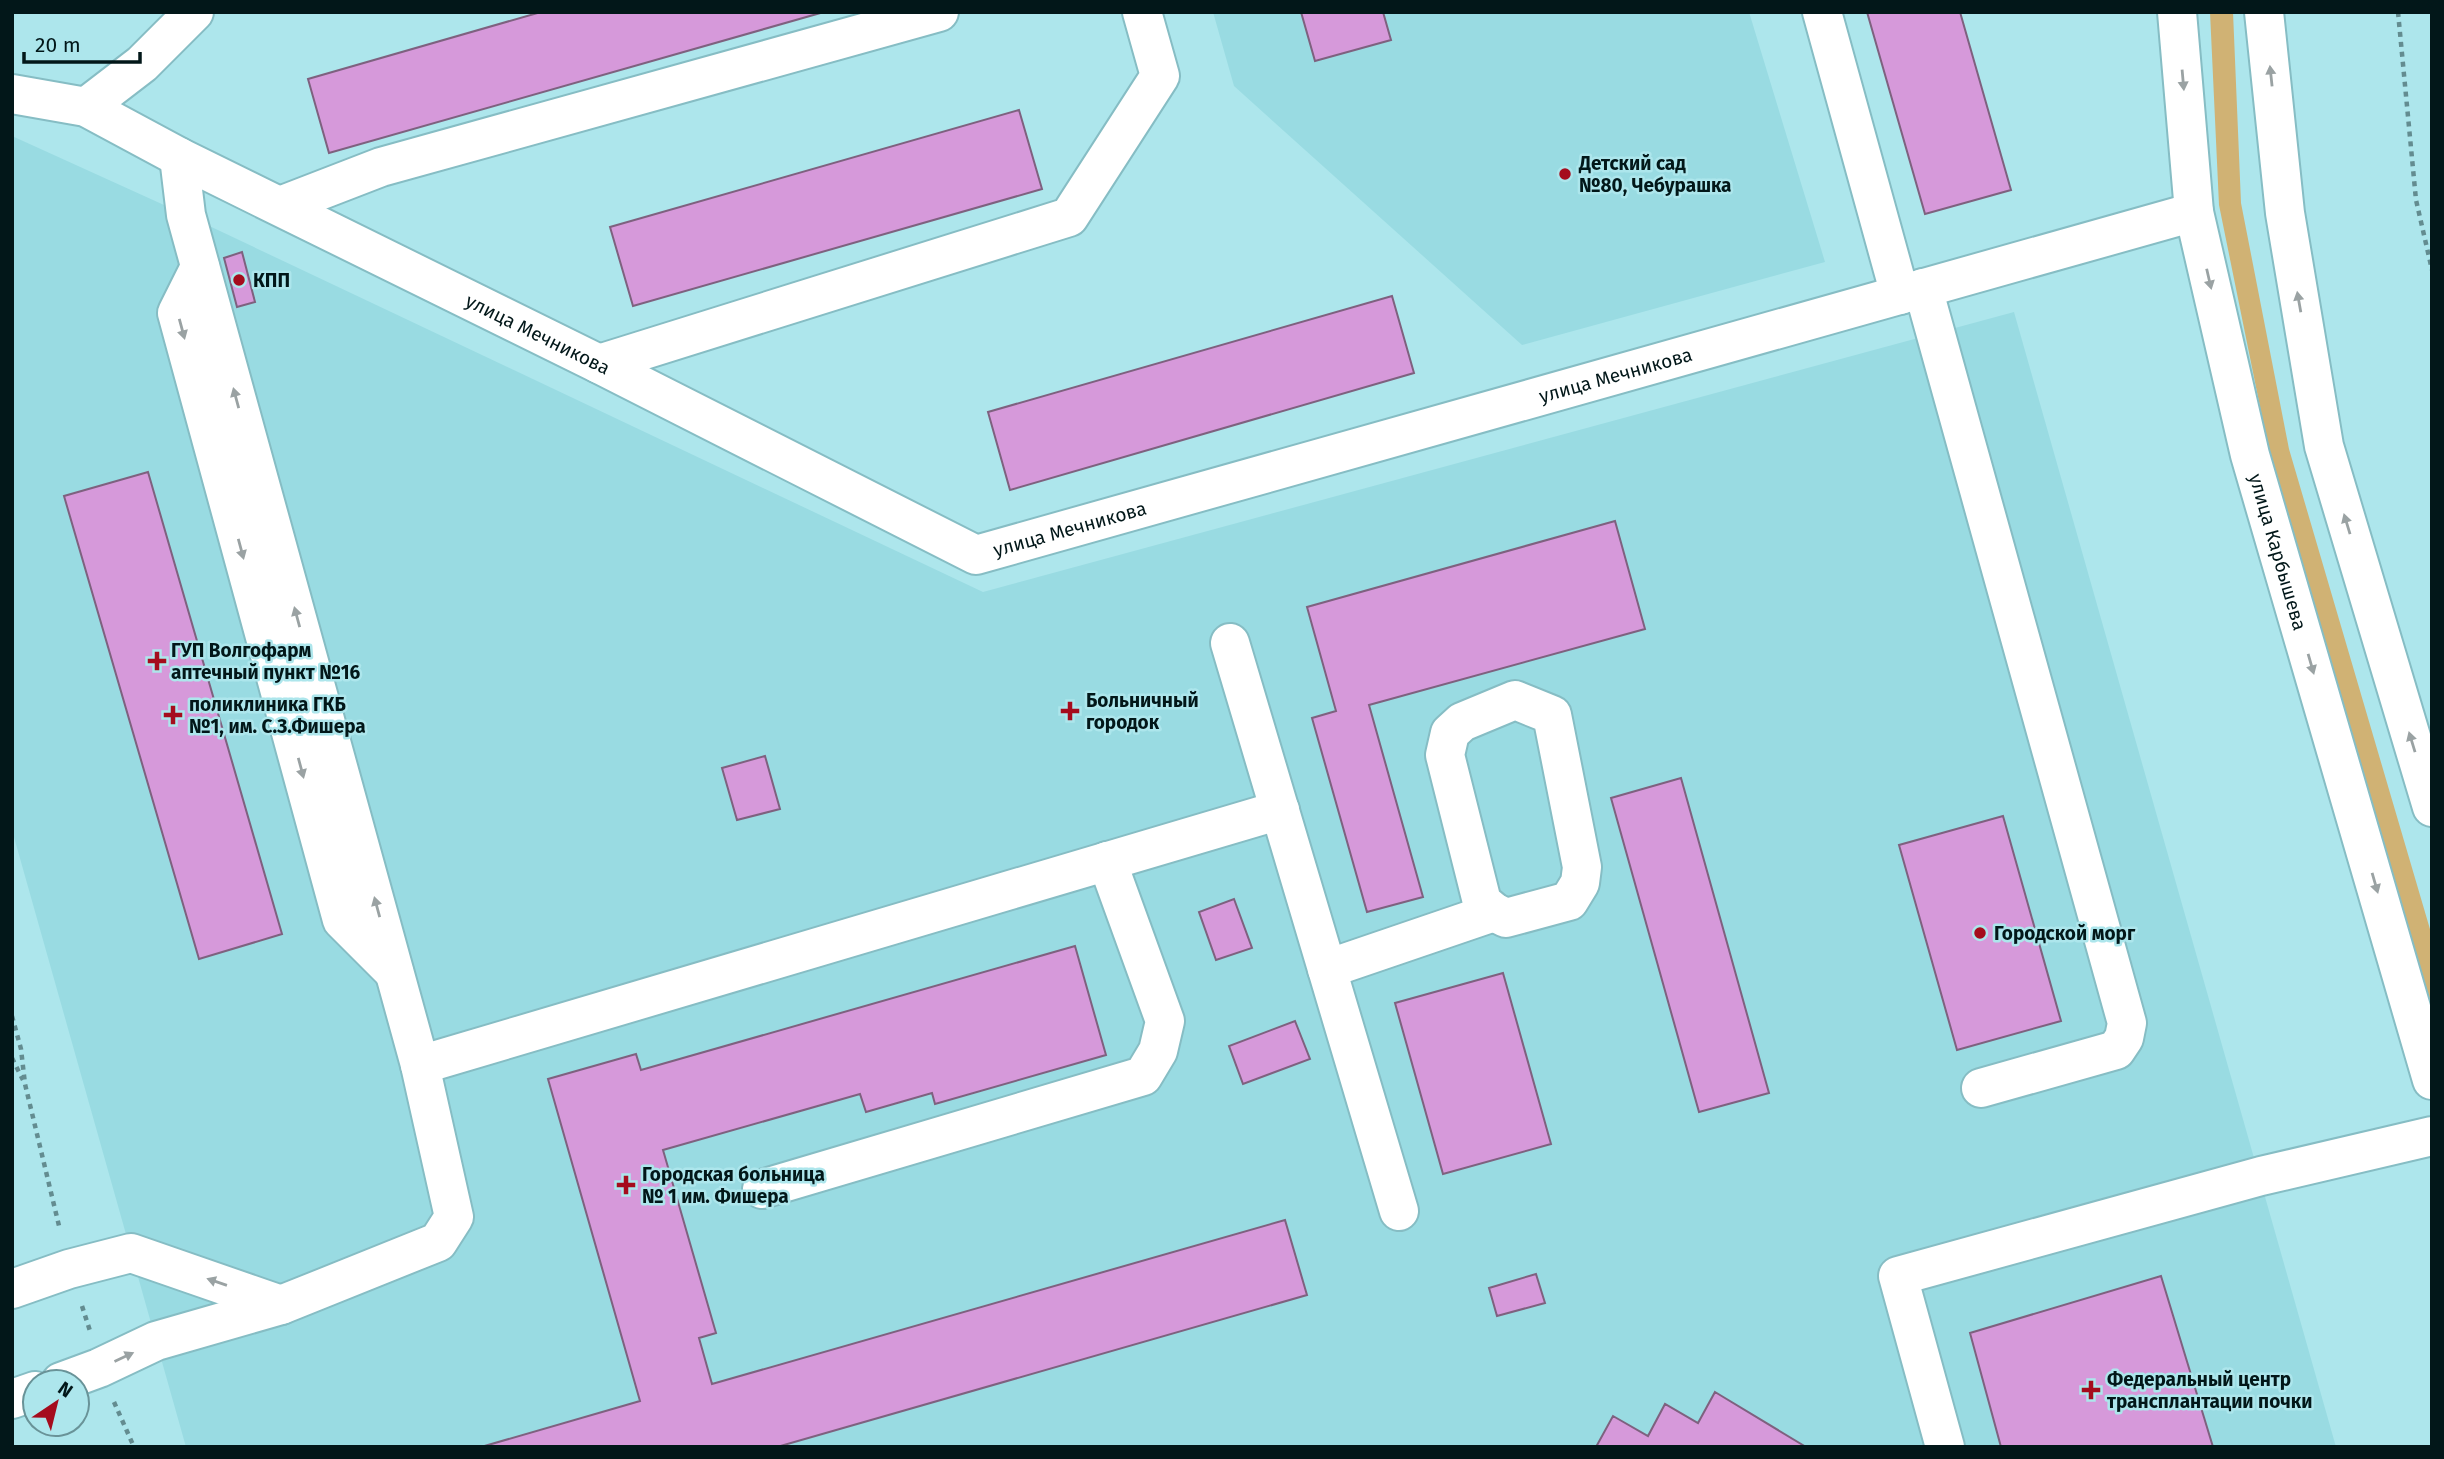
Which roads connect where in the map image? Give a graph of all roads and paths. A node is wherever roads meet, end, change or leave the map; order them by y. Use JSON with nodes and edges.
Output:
{"nodes":[{"id":1,"x":194,"y":12,"type":"edge"},
{"id":2,"x":939,"y":12,"type":"edge"},
{"id":3,"x":1142,"y":12,"type":"edge"},
{"id":4,"x":1822,"y":12,"type":"edge"},
{"id":5,"x":2177,"y":12,"type":"edge"},
{"id":6,"x":2264,"y":12,"type":"edge"},
{"id":7,"x":2398,"y":12,"type":"edge"},
{"id":8,"x":12,"y":94,"type":"edge"},
{"id":9,"x":86,"y":107,"type":"junction"},
{"id":10,"x":178,"y":157,"type":"junction"},
{"id":11,"x":280,"y":206,"type":"junction"},
{"id":12,"x":2194,"y":212,"type":"junction"},
{"id":13,"x":2432,"y":270,"type":"edge"},
{"id":14,"x":1912,"y":291,"type":"junction"},
{"id":15,"x":599,"y":364,"type":"junction"},
{"id":16,"x":1230,"y":643,"type":"dead end"},
{"id":17,"x":2432,"y":807,"type":"edge"},
{"id":18,"x":1279,"y":810,"type":"junction"},
{"id":19,"x":1107,"y":861,"type":"junction"},
{"id":20,"x":1494,"y":912,"type":"junction"},
{"id":21,"x":1327,"y":969,"type":"junction"},
{"id":22,"x":12,"y":1058,"type":"edge"},
{"id":23,"x":420,"y":1065,"type":"junction"},
{"id":24,"x":2432,"y":1080,"type":"edge"},
{"id":25,"x":25,"y":1084,"type":"dead end"},
{"id":26,"x":1982,"y":1088,"type":"dead end"},
{"id":27,"x":2432,"y":1136,"type":"edge"},
{"id":28,"x":762,"y":1189,"type":"dead end"},
{"id":29,"x":1399,"y":1211,"type":"dead end"},
{"id":30,"x":12,"y":1289,"type":"edge"},
{"id":31,"x":281,"y":1305,"type":"junction"},
{"id":32,"x":91,"y":1371,"type":"edge"},
{"id":33,"x":1945,"y":1447,"type":"edge"}],
"edges":[{"from":1,"to":9,"type":"street"},
{"from":2,"to":11,"type":"street"},
{"from":3,"to":15,"type":"street"},
{"from":4,"to":14,"type":"street"},
{"from":5,"to":12,"type":"street","name":"улица Карбышева","one_way":true},
{"from":17,"to":6,"type":"street","one_way":true},
{"from":7,"to":13,"type":"path"},
{"from":8,"to":9,"type":"street","name":"улица Мечникова"},
{"from":9,"to":10,"type":"street","name":"улица Мечникова"},
{"from":10,"to":11,"type":"street","name":"улица Мечникова"},
{"from":10,"to":23,"type":"street"},
{"from":11,"to":15,"type":"street","name":"улица Мечникова"},
{"from":12,"to":14,"type":"street","name":"улица Мечникова"},
{"from":12,"to":24,"type":"street","name":"улица Карбышева","one_way":true},
{"from":14,"to":15,"type":"street","name":"улица Мечникова"},
{"from":14,"to":26,"type":"street"},
{"from":16,"to":18,"type":"street"},
{"from":18,"to":19,"type":"street"},
{"from":18,"to":21,"type":"street"},
{"from":19,"to":23,"type":"street"},
{"from":19,"to":28,"type":"street"},
{"from":20,"to":20,"type":"street"},
{"from":20,"to":21,"type":"street"},
{"from":21,"to":29,"type":"street"},
{"from":22,"to":25,"type":"path"},
{"from":23,"to":31,"type":"street"},
{"from":27,"to":33,"type":"street"},
{"from":31,"to":30,"type":"street","one_way":true},
{"from":32,"to":31,"type":"street","one_way":true}]}
